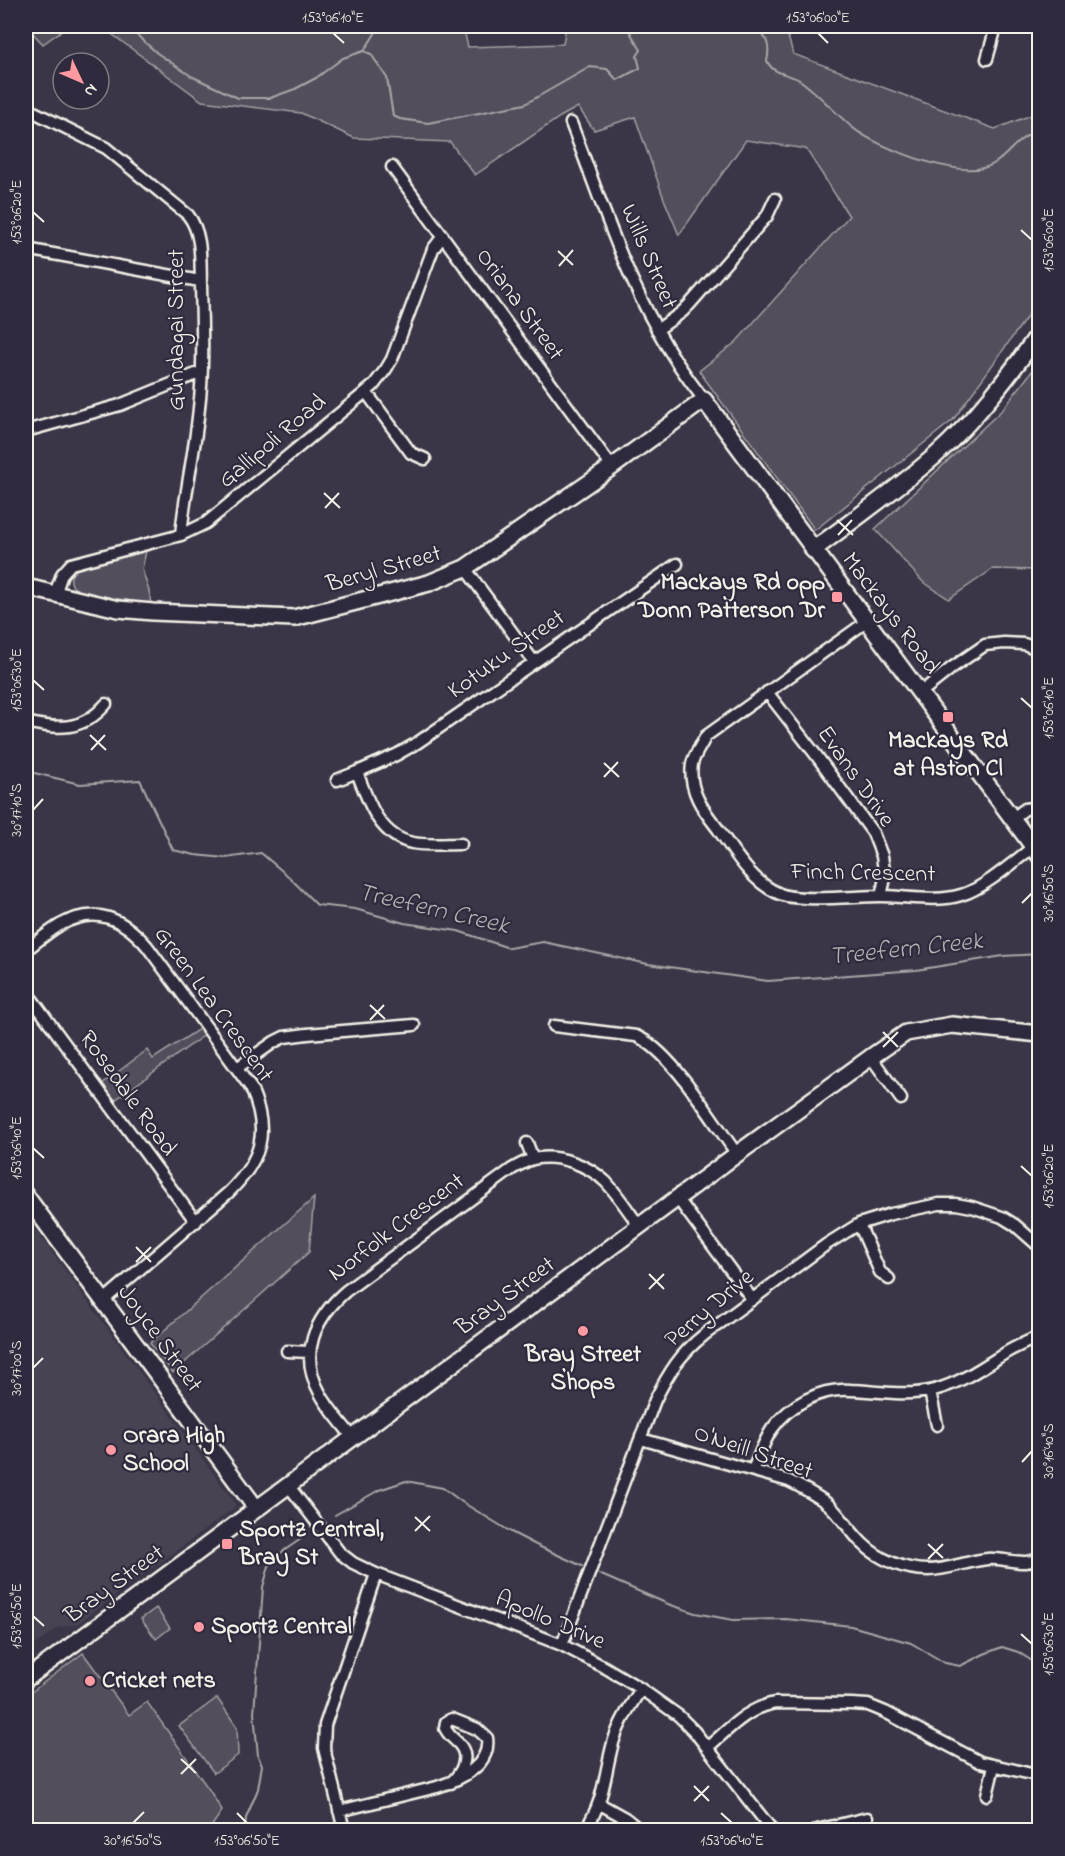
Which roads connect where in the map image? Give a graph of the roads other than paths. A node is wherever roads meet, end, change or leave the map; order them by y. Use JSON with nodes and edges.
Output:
{"nodes":[{"id":1,"x":994,"y":26,"type":"edge"},
{"id":2,"x":987,"y":59,"type":"dead end"},
{"id":3,"x":26,"y":108,"type":"edge"},
{"id":4,"x":571,"y":123,"type":"dead end"},
{"id":5,"x":392,"y":167,"type":"dead end"},
{"id":6,"x":775,"y":199,"type":"dead end"},
{"id":7,"x":443,"y":236,"type":"junction"},
{"id":8,"x":26,"y":249,"type":"edge"},
{"id":9,"x":200,"y":281,"type":"junction"},
{"id":10,"x":657,"y":330,"type":"junction"},
{"id":11,"x":1040,"y":332,"type":"edge"},
{"id":12,"x":201,"y":372,"type":"junction"},
{"id":13,"x":366,"y":392,"type":"junction"},
{"id":14,"x":704,"y":400,"type":"junction"},
{"id":15,"x":26,"y":431,"type":"edge"},
{"id":16,"x":425,"y":459,"type":"dead end"},
{"id":17,"x":612,"y":467,"type":"junction"},
{"id":18,"x":181,"y":535,"type":"junction"},
{"id":19,"x":813,"y":550,"type":"junction"},
{"id":20,"x":676,"y":564,"type":"dead end"},
{"id":21,"x":465,"y":568,"type":"junction"},
{"id":22,"x":26,"y":587,"type":"edge"},
{"id":23,"x":55,"y":594,"type":"junction"},
{"id":24,"x":866,"y":622,"type":"junction"},
{"id":25,"x":1040,"y":650,"type":"edge"},
{"id":26,"x":534,"y":662,"type":"junction"},
{"id":27,"x":767,"y":692,"type":"junction"},
{"id":28,"x":920,"y":693,"type":"junction"},
{"id":29,"x":106,"y":704,"type":"dead end"},
{"id":30,"x":26,"y":722,"type":"edge"},
{"id":31,"x":357,"y":772,"type":"junction"},
{"id":32,"x":337,"y":780,"type":"dead end"},
{"id":33,"x":1040,"y":807,"type":"edge"},
{"id":34,"x":1012,"y":818,"type":"junction"},
{"id":35,"x":461,"y":844,"type":"dead end"},
{"id":36,"x":1036,"y":851,"type":"edge"},
{"id":37,"x":881,"y":896,"type":"junction"},
{"id":38,"x":26,"y":950,"type":"edge"},
{"id":39,"x":26,"y":991,"type":"edge"},
{"id":40,"x":414,"y":1025,"type":"dead end"},
{"id":41,"x":554,"y":1026,"type":"dead end"},
{"id":42,"x":1039,"y":1034,"type":"edge"},
{"id":43,"x":871,"y":1057,"type":"junction"},
{"id":44,"x":237,"y":1068,"type":"junction"},
{"id":45,"x":901,"y":1100,"type":"dead end"},
{"id":46,"x":527,"y":1143,"type":"dead end"},
{"id":47,"x":737,"y":1154,"type":"junction"},
{"id":48,"x":533,"y":1159,"type":"junction"},
{"id":49,"x":26,"y":1196,"type":"edge"},
{"id":50,"x":678,"y":1199,"type":"junction"},
{"id":51,"x":195,"y":1222,"type":"junction"},
{"id":52,"x":859,"y":1224,"type":"junction"},
{"id":53,"x":639,"y":1227,"type":"junction"},
{"id":54,"x":1040,"y":1247,"type":"edge"},
{"id":55,"x":889,"y":1279,"type":"dead end"},
{"id":56,"x":752,"y":1299,"type":"junction"},
{"id":57,"x":103,"y":1301,"type":"junction"},
{"id":58,"x":1040,"y":1336,"type":"edge"},
{"id":59,"x":287,"y":1351,"type":"dead end"},
{"id":60,"x":310,"y":1352,"type":"junction"},
{"id":61,"x":930,"y":1391,"type":"junction"},
{"id":62,"x":938,"y":1425,"type":"dead end"},
{"id":63,"x":353,"y":1438,"type":"junction"},
{"id":64,"x":641,"y":1439,"type":"junction"},
{"id":65,"x":753,"y":1470,"type":"junction"},
{"id":66,"x":288,"y":1485,"type":"junction"},
{"id":67,"x":256,"y":1508,"type":"junction"},
{"id":68,"x":1040,"y":1557,"type":"edge"},
{"id":69,"x":376,"y":1574,"type":"junction"},
{"id":70,"x":562,"y":1645,"type":"junction"},
{"id":71,"x":26,"y":1679,"type":"edge"},
{"id":72,"x":641,"y":1689,"type":"junction"},
{"id":73,"x":708,"y":1747,"type":"junction"},
{"id":74,"x":994,"y":1766,"type":"junction"},
{"id":75,"x":1040,"y":1776,"type":"edge"},
{"id":76,"x":451,"y":1783,"type":"junction"},
{"id":77,"x":987,"y":1795,"type":"dead end"},
{"id":78,"x":600,"y":1804,"type":"junction"},
{"id":79,"x":339,"y":1811,"type":"junction"},
{"id":80,"x":867,"y":1818,"type":"dead end"},
{"id":81,"x":344,"y":1830,"type":"edge"},
{"id":82,"x":585,"y":1830,"type":"edge"},
{"id":83,"x":640,"y":1830,"type":"edge"},
{"id":84,"x":772,"y":1830,"type":"edge"},
{"id":85,"x":817,"y":1830,"type":"edge"}],
"edges":[{"from":1,"to":2,"type":"street"},
{"from":3,"to":9,"type":"street","name":"Gundagai Street"},
{"from":4,"to":10,"type":"street","name":"Wills Street"},
{"from":5,"to":7,"type":"street","name":"Oriana Street"},
{"from":6,"to":10,"type":"street"},
{"from":7,"to":13,"type":"street","name":"Gallipoli Road"},
{"from":7,"to":17,"type":"street","name":"Oriana Street"},
{"from":8,"to":9,"type":"street"},
{"from":9,"to":12,"type":"street","name":"Gundagai Street"},
{"from":10,"to":14,"type":"street","name":"Wills Street"},
{"from":11,"to":19,"type":"street"},
{"from":12,"to":15,"type":"street"},
{"from":12,"to":18,"type":"street","name":"Gundagai Street"},
{"from":13,"to":16,"type":"street"},
{"from":13,"to":18,"type":"street","name":"Gallipoli Road"},
{"from":14,"to":17,"type":"street","name":"Beryl Street"},
{"from":14,"to":19,"type":"street","name":"Mackays Road"},
{"from":17,"to":21,"type":"street","name":"Beryl Street"},
{"from":18,"to":23,"type":"street","name":"Gallipoli Road"},
{"from":19,"to":24,"type":"street","name":"Mackays Road"},
{"from":20,"to":26,"type":"street","name":"Kotuku Street"},
{"from":21,"to":23,"type":"street","name":"Beryl Street"},
{"from":21,"to":26,"type":"street"},
{"from":22,"to":23,"type":"street","name":"Beryl Street"},
{"from":24,"to":27,"type":"street","name":"Finch Crescent"},
{"from":24,"to":28,"type":"street","name":"Mackays Road"},
{"from":25,"to":28,"type":"street"},
{"from":26,"to":31,"type":"street","name":"Kotuku Street"},
{"from":27,"to":37,"type":"street","name":"Evans Drive"},
{"from":27,"to":37,"type":"street","name":"Finch Crescent"},
{"from":28,"to":34,"type":"street","name":"Mackays Road"},
{"from":29,"to":30,"type":"street"},
{"from":31,"to":32,"type":"street","name":"Kotuku Street"},
{"from":31,"to":35,"type":"street"},
{"from":33,"to":34,"type":"street"},
{"from":34,"to":36,"type":"street","name":"Mackays Road"},
{"from":36,"to":37,"type":"street","name":"Finch Crescent"},
{"from":38,"to":44,"type":"street","name":"Green Lea Crescent"},
{"from":39,"to":51,"type":"street","name":"Rosedale Road"},
{"from":40,"to":44,"type":"street"},
{"from":41,"to":47,"type":"street"},
{"from":42,"to":43,"type":"street","name":"Bray Street"},
{"from":43,"to":45,"type":"street"},
{"from":43,"to":47,"type":"street","name":"Bray Street"},
{"from":44,"to":51,"type":"street","name":"Green Lea Crescent"},
{"from":46,"to":48,"type":"street"},
{"from":47,"to":50,"type":"street","name":"Bray Street"},
{"from":48,"to":53,"type":"street","name":"Norfolk Crescent"},
{"from":48,"to":60,"type":"street","name":"Norfolk Crescent"},
{"from":49,"to":57,"type":"street","name":"Joyce Street"},
{"from":50,"to":53,"type":"street","name":"Bray Street"},
{"from":50,"to":56,"type":"street"},
{"from":51,"to":57,"type":"street","name":"Green Lea Crescent"},
{"from":52,"to":54,"type":"street","name":"Perry Drive"},
{"from":52,"to":55,"type":"street"},
{"from":52,"to":56,"type":"street","name":"Perry Drive"},
{"from":53,"to":63,"type":"street","name":"Bray Street"},
{"from":56,"to":64,"type":"street","name":"Perry Drive"},
{"from":57,"to":67,"type":"street","name":"Joyce Street"},
{"from":58,"to":61,"type":"street"},
{"from":59,"to":60,"type":"street"},
{"from":60,"to":63,"type":"street","name":"Norfolk Crescent"},
{"from":61,"to":62,"type":"street"},
{"from":61,"to":65,"type":"street"},
{"from":63,"to":66,"type":"street","name":"Bray Street"},
{"from":64,"to":65,"type":"street","name":"O'Neill Street"},
{"from":64,"to":70,"type":"street","name":"Perry Drive"},
{"from":65,"to":68,"type":"street","name":"O'Neill Street"},
{"from":66,"to":67,"type":"street","name":"Bray Street"},
{"from":66,"to":69,"type":"street","name":"Apollo Drive"},
{"from":67,"to":71,"type":"street","name":"Bray Street"},
{"from":69,"to":70,"type":"street","name":"Apollo Drive"},
{"from":69,"to":79,"type":"street"},
{"from":70,"to":72,"type":"street","name":"Apollo Drive"},
{"from":72,"to":73,"type":"street","name":"Apollo Drive"},
{"from":72,"to":78,"type":"street"},
{"from":73,"to":74,"type":"street"},
{"from":73,"to":84,"type":"street","name":"Apollo Drive"},
{"from":74,"to":75,"type":"street"},
{"from":74,"to":77,"type":"street"},
{"from":76,"to":76,"type":"street"},
{"from":76,"to":79,"type":"street"},
{"from":78,"to":82,"type":"street"},
{"from":78,"to":83,"type":"street"},
{"from":79,"to":81,"type":"street"},
{"from":80,"to":85,"type":"street"}]}
